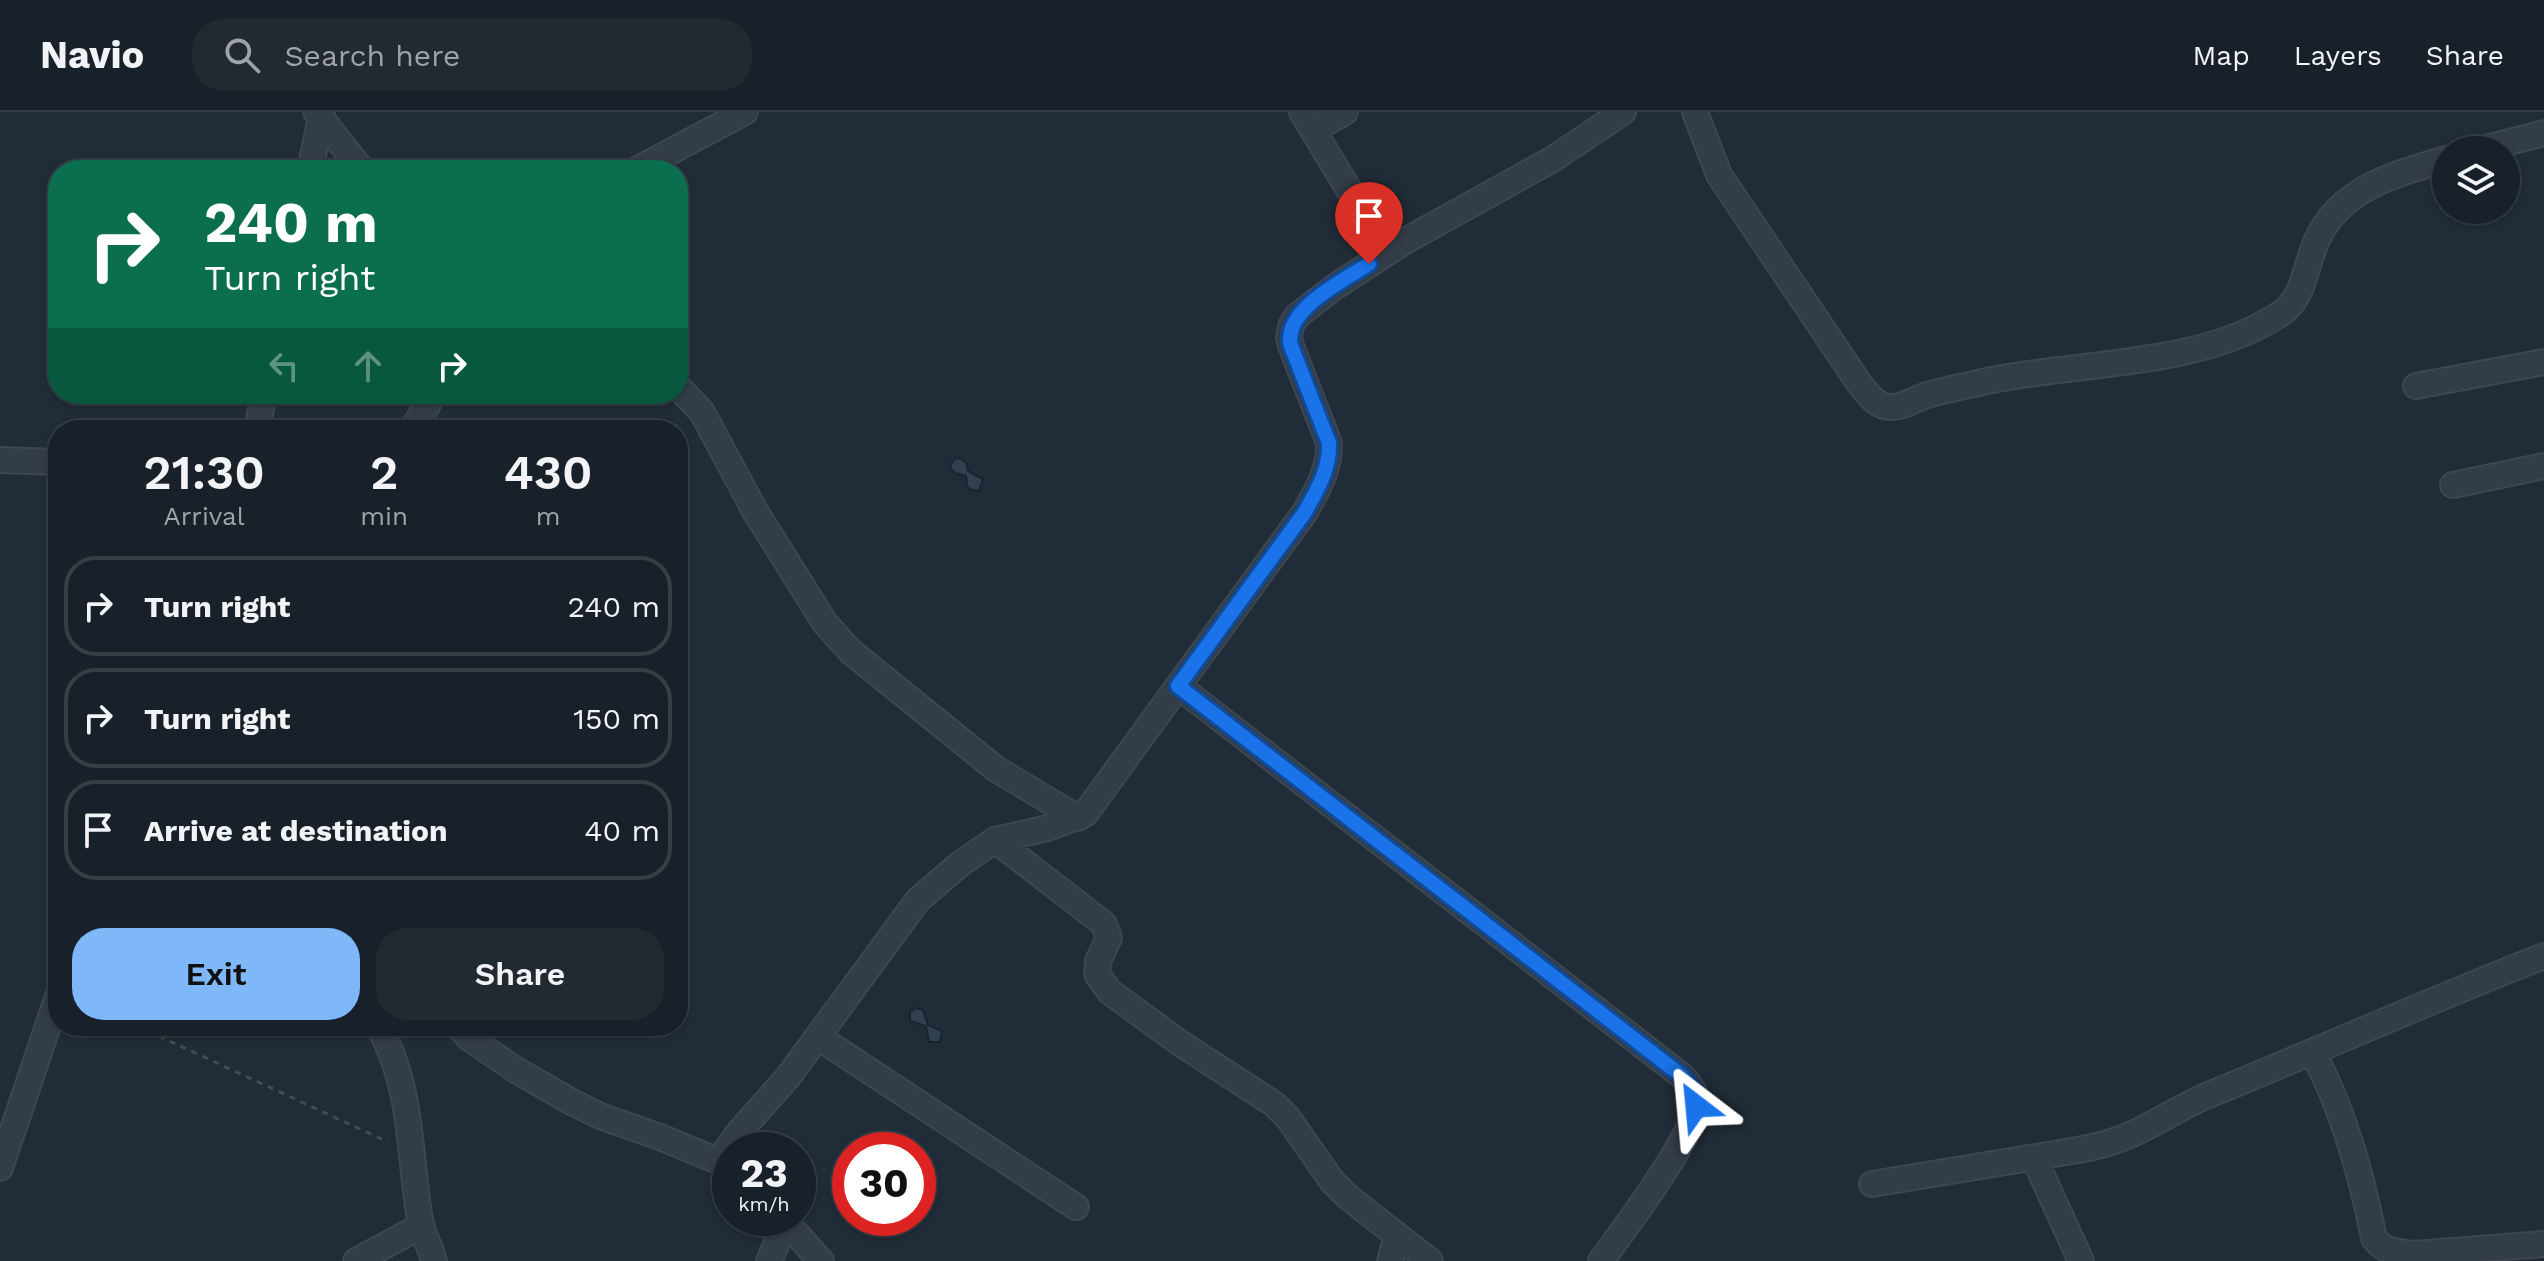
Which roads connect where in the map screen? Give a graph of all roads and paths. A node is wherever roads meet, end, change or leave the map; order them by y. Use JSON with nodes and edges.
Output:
{"nodes":[{"id":1,"x":745,"y":112,"type":"edge"},
{"id":2,"x":1345,"y":112,"type":"edge"},
{"id":3,"x":1623,"y":112,"type":"edge"},
{"id":4,"x":1695,"y":112,"type":"edge"},
{"id":5,"x":320,"y":113,"type":"edge"},
{"id":6,"x":1308,"y":121,"type":"edge"},
{"id":7,"x":2544,"y":133,"type":"edge"},
{"id":8,"x":2520,"y":139,"type":"edge"},
{"id":9,"x":312,"y":160,"type":"edge"},
{"id":10,"x":355,"y":160,"type":"edge"},
{"id":11,"x":655,"y":160,"type":"edge"},
{"id":12,"x":2432,"y":163,"type":"edge"},
{"id":13,"x":1387,"y":253,"type":"junction"},
{"id":14,"x":2544,"y":362,"type":"edge"},
{"id":15,"x":2416,"y":386,"type":"dead end"},
{"id":16,"x":688,"y":397,"type":"edge"},
{"id":17,"x":0,"y":460,"type":"edge"},
{"id":18,"x":48,"y":462,"type":"edge"},
{"id":19,"x":2544,"y":466,"type":"edge"},
{"id":20,"x":2453,"y":485,"type":"dead end"},
{"id":21,"x":1178,"y":686,"type":"junction"},
{"id":22,"x":1078,"y":818,"type":"junction"},
{"id":23,"x":995,"y":840,"type":"junction"},
{"id":24,"x":2544,"y":956,"type":"edge"},
{"id":25,"x":48,"y":1025,"type":"edge"},
{"id":26,"x":159,"y":1036,"type":"edge"},
{"id":27,"x":384,"y":1036,"type":"edge"},
{"id":28,"x":467,"y":1036,"type":"edge"},
{"id":29,"x":818,"y":1037,"type":"junction"},
{"id":30,"x":2313,"y":1053,"type":"junction"},
{"id":31,"x":740,"y":1132,"type":"edge"},
{"id":32,"x":413,"y":1153,"type":"junction"},
{"id":33,"x":2,"y":1157,"type":"edge"},
{"id":34,"x":2034,"y":1158,"type":"junction"},
{"id":35,"x":712,"y":1161,"type":"edge"},
{"id":36,"x":1872,"y":1184,"type":"dead end"},
{"id":37,"x":1076,"y":1207,"type":"dead end"},
{"id":38,"x":421,"y":1226,"type":"junction"},
{"id":39,"x":1397,"y":1235,"type":"junction"},
{"id":40,"x":778,"y":1236,"type":"edge"},
{"id":41,"x":798,"y":1236,"type":"edge"},
{"id":42,"x":2544,"y":1244,"type":"edge"},
{"id":43,"x":356,"y":1261,"type":"edge"},
{"id":44,"x":434,"y":1261,"type":"edge"},
{"id":45,"x":769,"y":1261,"type":"edge"},
{"id":46,"x":821,"y":1261,"type":"edge"},
{"id":47,"x":1390,"y":1261,"type":"edge"},
{"id":48,"x":1430,"y":1261,"type":"edge"},
{"id":49,"x":1601,"y":1261,"type":"edge"},
{"id":50,"x":2081,"y":1261,"type":"edge"}],
"edges":[{"from":1,"to":11,"type":"street"},
{"from":2,"to":6,"type":"street"},
{"from":3,"to":13,"type":"street"},
{"from":4,"to":12,"type":"street"},
{"from":5,"to":9,"type":"street"},
{"from":5,"to":10,"type":"street"},
{"from":6,"to":13,"type":"street"},
{"from":7,"to":8,"type":"street"},
{"from":13,"to":21,"type":"street"},
{"from":14,"to":15,"type":"street"},
{"from":16,"to":22,"type":"street"},
{"from":17,"to":18,"type":"street"},
{"from":19,"to":20,"type":"street"},
{"from":21,"to":22,"type":"street"},
{"from":21,"to":49,"type":"street"},
{"from":22,"to":23,"type":"street"},
{"from":23,"to":29,"type":"street"},
{"from":23,"to":39,"type":"street"},
{"from":24,"to":30,"type":"street"},
{"from":25,"to":33,"type":"street"},
{"from":26,"to":32,"type":"path"},
{"from":27,"to":32,"type":"street"},
{"from":28,"to":35,"type":"street"},
{"from":29,"to":31,"type":"street"},
{"from":29,"to":37,"type":"street"},
{"from":30,"to":34,"type":"street"},
{"from":30,"to":42,"type":"street"},
{"from":32,"to":38,"type":"street"},
{"from":34,"to":36,"type":"street"},
{"from":34,"to":50,"type":"street"},
{"from":38,"to":43,"type":"street"},
{"from":38,"to":44,"type":"street"},
{"from":39,"to":47,"type":"street"},
{"from":39,"to":48,"type":"street"},
{"from":40,"to":45,"type":"street"},
{"from":41,"to":46,"type":"street"}]}
